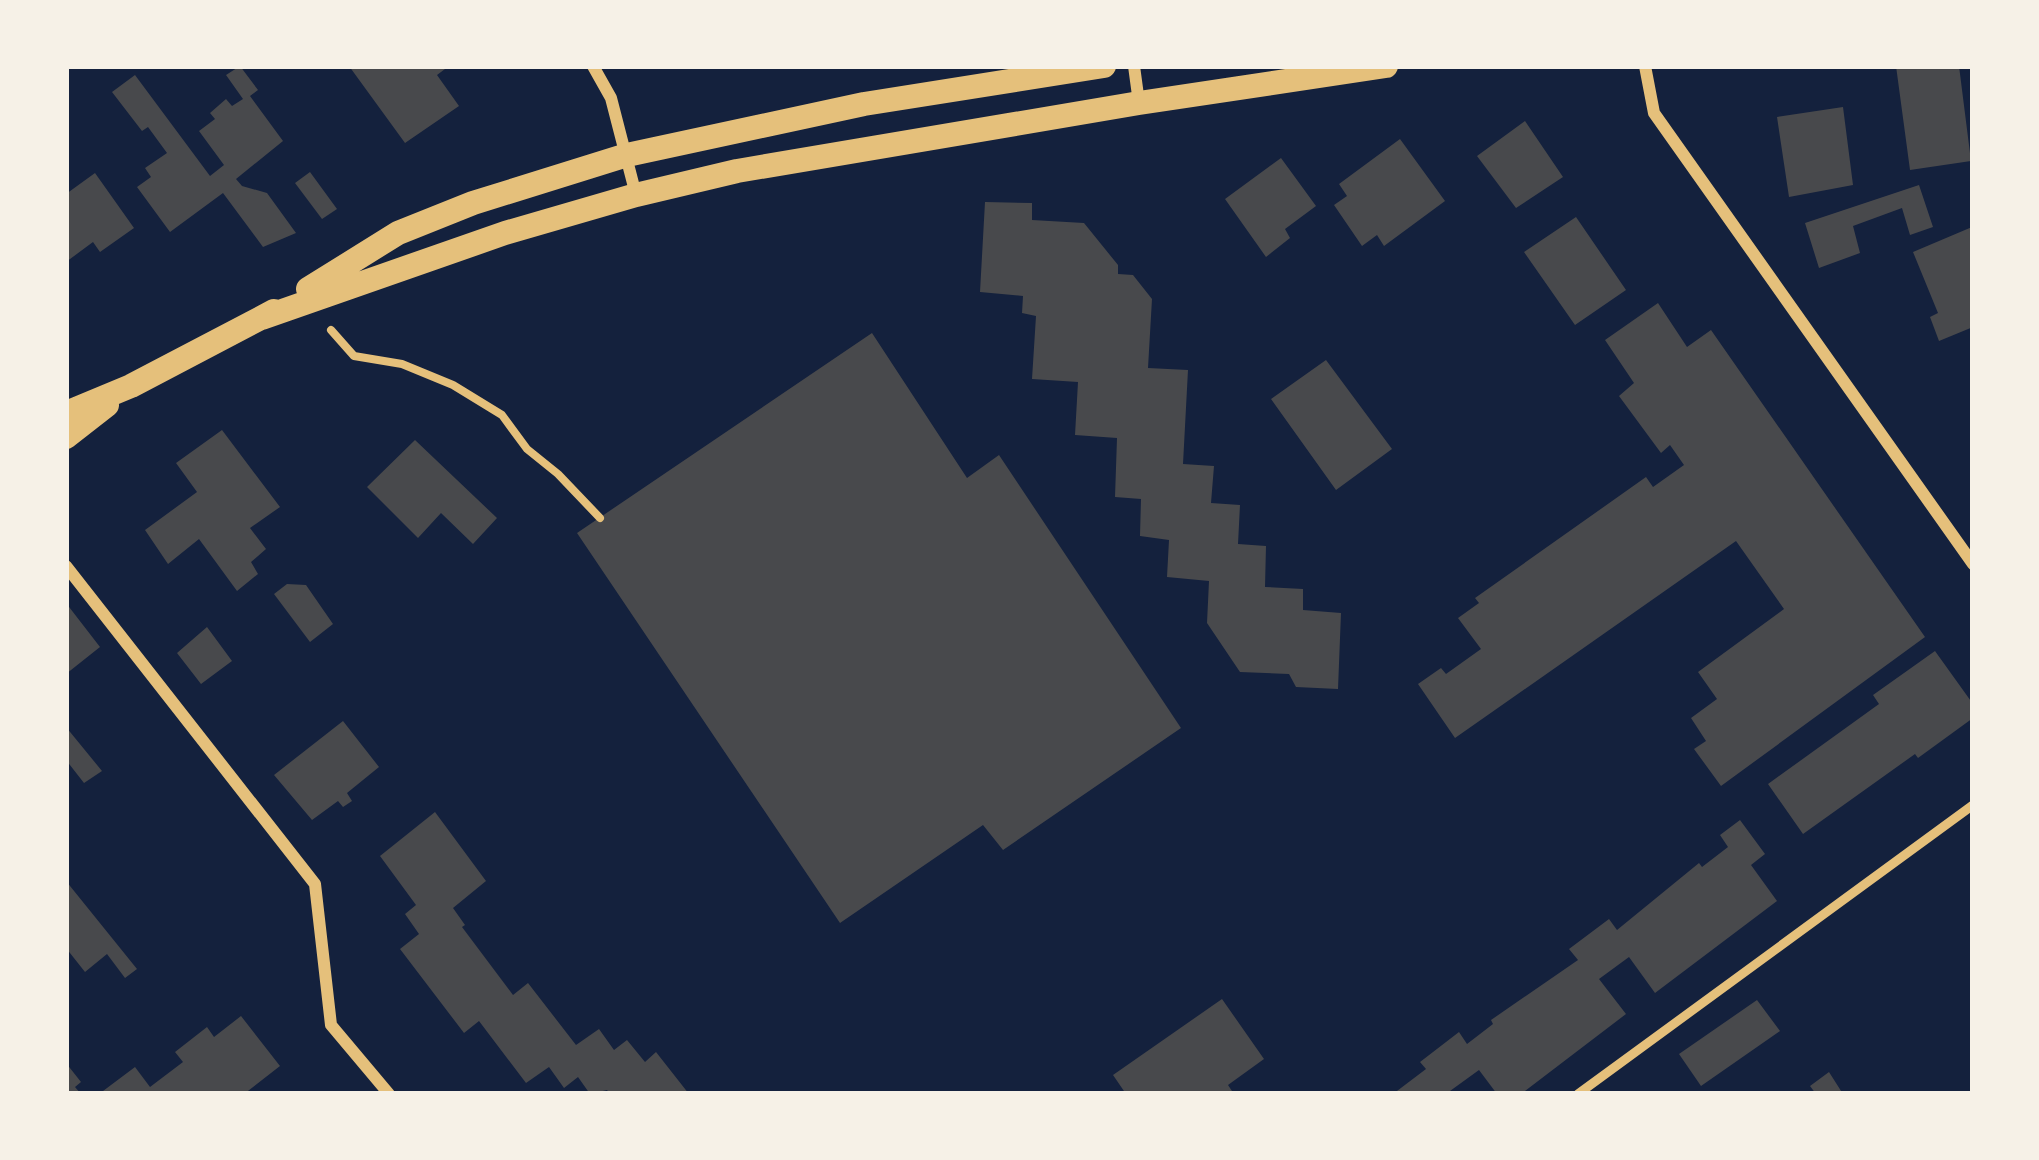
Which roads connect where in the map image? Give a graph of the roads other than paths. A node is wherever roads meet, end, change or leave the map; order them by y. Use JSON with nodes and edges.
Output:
{"nodes":[{"id":1,"x":593,"y":66,"type":"edge"},
{"id":2,"x":1104,"y":66,"type":"edge"},
{"id":3,"x":1134,"y":66,"type":"edge"},
{"id":4,"x":1386,"y":66,"type":"edge"},
{"id":5,"x":1645,"y":66,"type":"edge"},
{"id":6,"x":1138,"y":103,"type":"junction"},
{"id":7,"x":627,"y":155,"type":"junction"},
{"id":8,"x":636,"y":194,"type":"junction"},
{"id":9,"x":262,"y":318,"type":"junction"},
{"id":10,"x":131,"y":386,"type":"junction"},
{"id":11,"x":66,"y":413,"type":"edge"},
{"id":12,"x":66,"y":437,"type":"edge"},
{"id":13,"x":1973,"y":564,"type":"edge"},
{"id":14,"x":66,"y":566,"type":"edge"},
{"id":15,"x":1973,"y":805,"type":"edge"},
{"id":16,"x":389,"y":1094,"type":"edge"},
{"id":17,"x":1578,"y":1094,"type":"edge"}],
"edges":[{"from":1,"to":7,"type":"street"},
{"from":2,"to":7,"type":"main road"},
{"from":3,"to":6,"type":"street"},
{"from":4,"to":6,"type":"main road"},
{"from":5,"to":13,"type":"street"},
{"from":6,"to":8,"type":"main road"},
{"from":7,"to":8,"type":"street"},
{"from":7,"to":9,"type":"main road"},
{"from":8,"to":9,"type":"main road"},
{"from":9,"to":10,"type":"main road"},
{"from":10,"to":11,"type":"main road"},
{"from":10,"to":12,"type":"main road"},
{"from":14,"to":16,"type":"street"},
{"from":15,"to":17,"type":"lane"}]}
